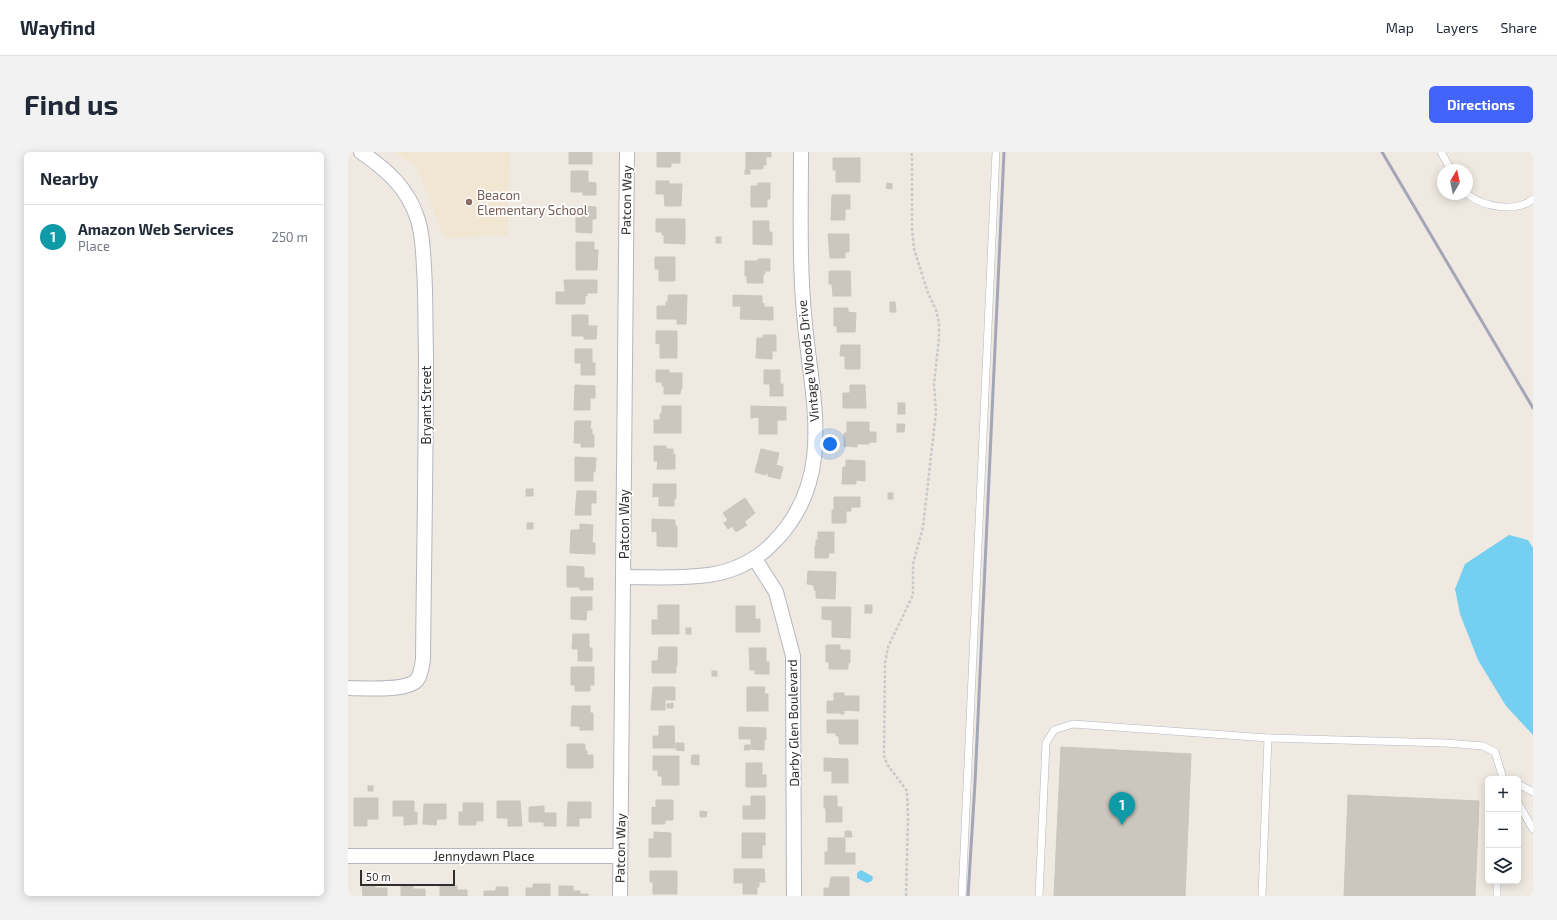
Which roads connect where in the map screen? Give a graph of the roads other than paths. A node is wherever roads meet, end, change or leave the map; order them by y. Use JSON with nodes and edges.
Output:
{"nodes":[{"id":1,"x":361,"y":152,"type":"edge"},
{"id":2,"x":627,"y":152,"type":"edge"},
{"id":3,"x":802,"y":152,"type":"edge"},
{"id":4,"x":996,"y":152,"type":"edge"},
{"id":5,"x":1441,"y":152,"type":"edge"},
{"id":6,"x":1448,"y":164,"type":"edge"},
{"id":7,"x":1473,"y":198,"type":"edge"},
{"id":8,"x":1533,"y":199,"type":"edge"},
{"id":9,"x":755,"y":559,"type":"junction"},
{"id":10,"x":624,"y":577,"type":"junction"},
{"id":11,"x":348,"y":688,"type":"edge"},
{"id":12,"x":1268,"y":738,"type":"junction"},
{"id":13,"x":1504,"y":776,"type":"edge"},
{"id":14,"x":1521,"y":786,"type":"edge"},
{"id":15,"x":1533,"y":792,"type":"edge"},
{"id":16,"x":1521,"y":808,"type":"edge"},
{"id":17,"x":1533,"y":829,"type":"edge"},
{"id":18,"x":348,"y":856,"type":"edge"},
{"id":19,"x":620,"y":856,"type":"junction"},
{"id":20,"x":1498,"y":884,"type":"edge"},
{"id":21,"x":620,"y":896,"type":"edge"},
{"id":22,"x":794,"y":896,"type":"edge"},
{"id":23,"x":962,"y":896,"type":"edge"},
{"id":24,"x":1039,"y":896,"type":"edge"},
{"id":25,"x":1262,"y":896,"type":"edge"},
{"id":26,"x":1497,"y":896,"type":"edge"}],
"edges":[{"from":1,"to":11,"type":"street","name":"Bryant Street"},
{"from":2,"to":10,"type":"street","name":"Patcon Way"},
{"from":3,"to":9,"type":"street","name":"Vintage Woods Drive"},
{"from":4,"to":23,"type":"lane"},
{"from":5,"to":6,"type":"lane"},
{"from":7,"to":8,"type":"lane"},
{"from":9,"to":10,"type":"street","name":"Vintage Woods Drive"},
{"from":9,"to":22,"type":"street","name":"Darby Glen Boulevard"},
{"from":10,"to":19,"type":"street","name":"Patcon Way"},
{"from":12,"to":13,"type":"lane"},
{"from":12,"to":24,"type":"lane"},
{"from":12,"to":25,"type":"lane"},
{"from":14,"to":15,"type":"lane"},
{"from":16,"to":17,"type":"lane"},
{"from":18,"to":19,"type":"street","name":"Jennydawn Place"},
{"from":19,"to":21,"type":"street","name":"Patcon Way"},
{"from":20,"to":26,"type":"lane"}]}
